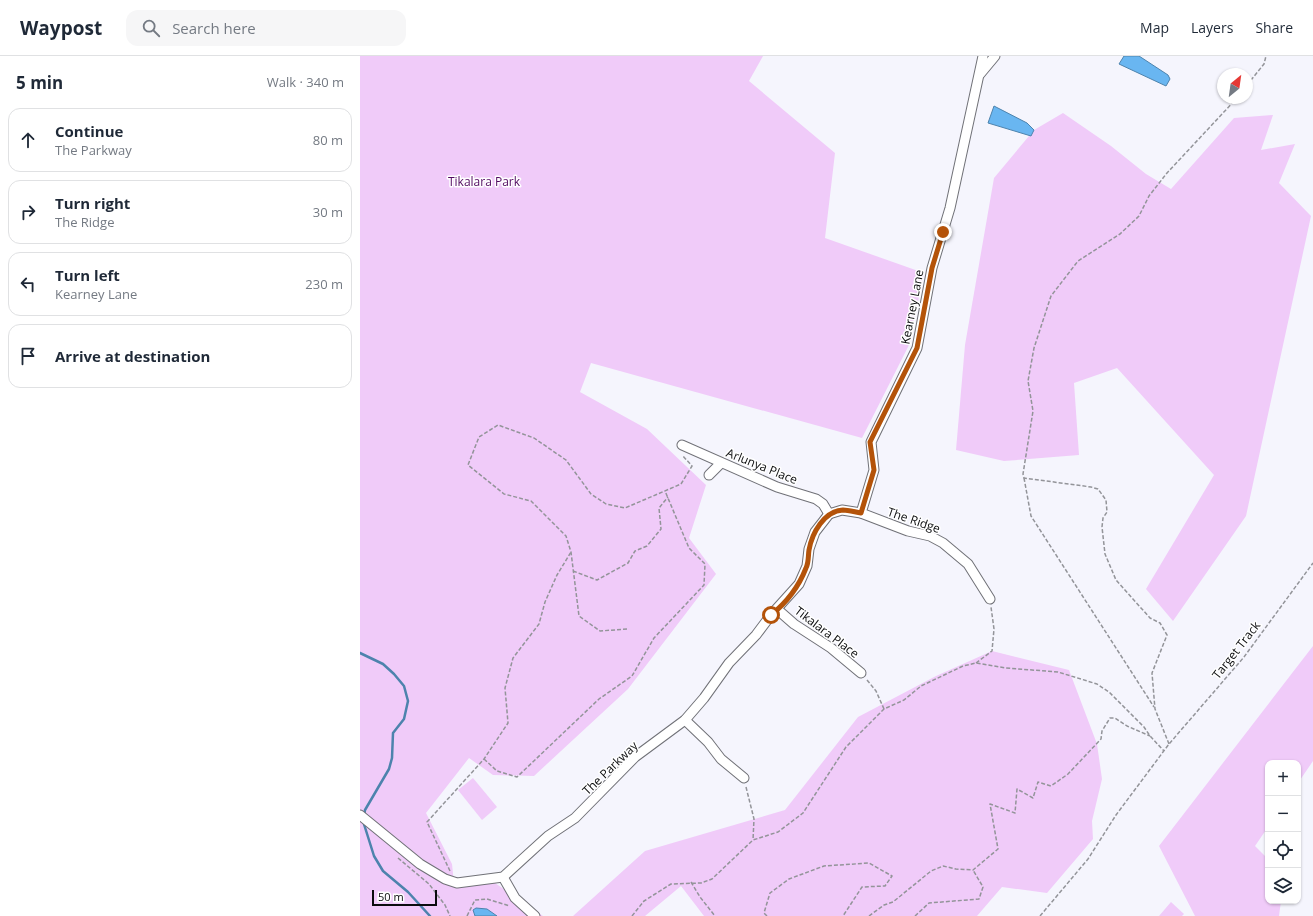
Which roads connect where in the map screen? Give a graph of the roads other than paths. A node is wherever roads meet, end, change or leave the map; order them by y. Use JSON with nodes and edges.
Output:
{"nodes":[{"id":1,"x":983,"y":56,"type":"edge"},
{"id":2,"x":995,"y":56,"type":"edge"},
{"id":3,"x":979,"y":75,"type":"junction"},
{"id":4,"x":682,"y":445,"type":"road end"},
{"id":5,"x":721,"y":463,"type":"junction"},
{"id":6,"x":710,"y":475,"type":"dead end"},
{"id":7,"x":861,"y":513,"type":"junction"},
{"id":8,"x":830,"y":514,"type":"junction"},
{"id":9,"x":990,"y":599,"type":"road end"},
{"id":10,"x":778,"y":610,"type":"junction"},
{"id":11,"x":861,"y":673,"type":"road end"},
{"id":12,"x":685,"y":720,"type":"junction"},
{"id":13,"x":744,"y":778,"type":"road end"},
{"id":14,"x":360,"y":815,"type":"edge"},
{"id":15,"x":503,"y":878,"type":"junction"},
{"id":16,"x":535,"y":916,"type":"edge"}],
"edges":[{"from":1,"to":3,"type":"street","name":"Kearney Lane"},
{"from":2,"to":3,"type":"street","name":"Kearney Lane"},
{"from":3,"to":7,"type":"street","name":"Kearney Lane"},
{"from":4,"to":5,"type":"street","name":"Arlunya Place"},
{"from":5,"to":6,"type":"street"},
{"from":5,"to":8,"type":"street","name":"Arlunya Place"},
{"from":7,"to":8,"type":"street","name":"The Ridge"},
{"from":7,"to":9,"type":"street","name":"The Ridge"},
{"from":8,"to":10,"type":"street","name":"The Parkway"},
{"from":10,"to":11,"type":"street","name":"Tikalara Place"},
{"from":10,"to":12,"type":"street","name":"The Parkway"},
{"from":12,"to":13,"type":"street"},
{"from":12,"to":15,"type":"street","name":"The Parkway"},
{"from":14,"to":15,"type":"street"},
{"from":15,"to":16,"type":"street"}]}
